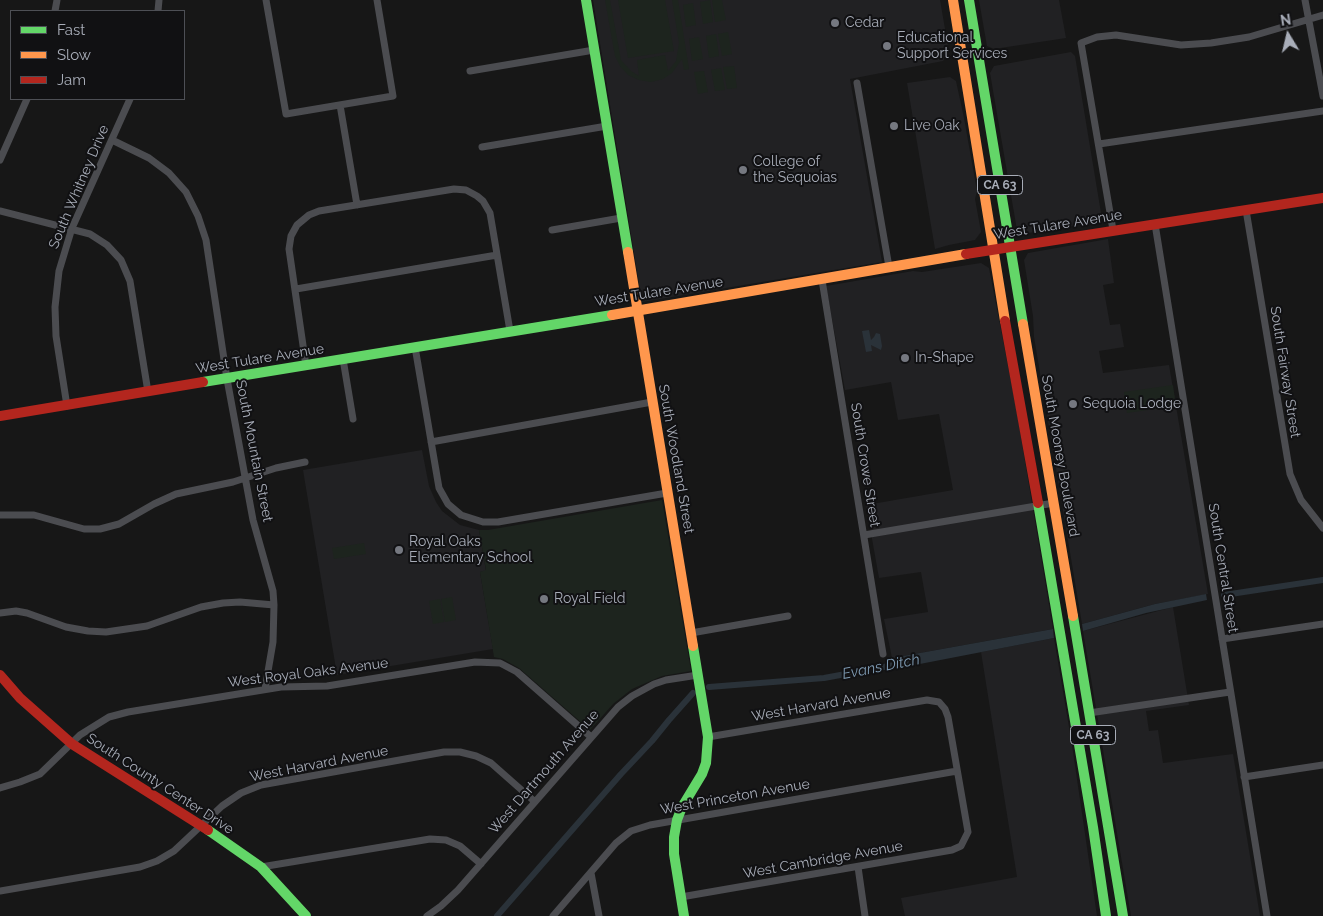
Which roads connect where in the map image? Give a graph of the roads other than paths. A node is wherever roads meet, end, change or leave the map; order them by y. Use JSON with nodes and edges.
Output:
{"nodes":[{"id":1,"x":266,"y":0,"type":"edge"},
{"id":2,"x":377,"y":0,"type":"edge"},
{"id":3,"x":586,"y":0,"type":"edge"},
{"id":4,"x":953,"y":0,"type":"edge"},
{"id":5,"x":969,"y":0,"type":"edge"},
{"id":6,"x":1306,"y":0,"type":"edge"},
{"id":7,"x":1323,"y":15,"type":"edge"},
{"id":8,"x":1309,"y":20,"type":"junction"},
{"id":9,"x":594,"y":50,"type":"junction"},
{"id":10,"x":470,"y":71,"type":"dead end"},
{"id":11,"x":857,"y":83,"type":"dead end"},
{"id":12,"x":1323,"y":96,"type":"edge"},
{"id":13,"x":27,"y":100,"type":"edge"},
{"id":14,"x":130,"y":100,"type":"edge"},
{"id":15,"x":340,"y":104,"type":"junction"},
{"id":16,"x":1323,"y":111,"type":"edge"},
{"id":17,"x":607,"y":126,"type":"junction"},
{"id":18,"x":112,"y":140,"type":"junction"},
{"id":19,"x":1099,"y":144,"type":"junction"},
{"id":20,"x":482,"y":147,"type":"dead end"},
{"id":21,"x":0,"y":160,"type":"edge"},
{"id":22,"x":1323,"y":198,"type":"edge"},
{"id":23,"x":357,"y":205,"type":"junction"},
{"id":24,"x":1246,"y":210,"type":"junction"},
{"id":25,"x":0,"y":211,"type":"edge"},
{"id":26,"x":621,"y":218,"type":"junction"},
{"id":27,"x":1155,"y":224,"type":"junction"},
{"id":28,"x":72,"y":228,"type":"junction"},
{"id":29,"x":552,"y":230,"type":"dead end"},
{"id":30,"x":1112,"y":230,"type":"junction"},
{"id":31,"x":1011,"y":246,"type":"junction"},
{"id":32,"x":994,"y":249,"type":"junction"},
{"id":33,"x":497,"y":255,"type":"junction"},
{"id":34,"x":889,"y":266,"type":"junction"},
{"id":35,"x":822,"y":280,"type":"junction"},
{"id":36,"x":296,"y":289,"type":"junction"},
{"id":37,"x":637,"y":310,"type":"junction"},
{"id":38,"x":510,"y":331,"type":"junction"},
{"id":39,"x":415,"y":347,"type":"junction"},
{"id":40,"x":343,"y":359,"type":"junction"},
{"id":41,"x":306,"y":366,"type":"junction"},
{"id":42,"x":227,"y":378,"type":"junction"},
{"id":43,"x":148,"y":392,"type":"junction"},
{"id":44,"x":652,"y":402,"type":"junction"},
{"id":45,"x":67,"y":406,"type":"junction"},
{"id":46,"x":0,"y":416,"type":"edge"},
{"id":47,"x":353,"y":419,"type":"dead end"},
{"id":48,"x":431,"y":442,"type":"junction"},
{"id":49,"x":304,"y":462,"type":"dead end"},
{"id":50,"x":246,"y":479,"type":"junction"},
{"id":51,"x":667,"y":494,"type":"junction"},
{"id":52,"x":1054,"y":503,"type":"junction"},
{"id":53,"x":1038,"y":506,"type":"junction"},
{"id":54,"x":0,"y":515,"type":"edge"},
{"id":55,"x":1323,"y":528,"type":"edge"},
{"id":56,"x":864,"y":535,"type":"junction"},
{"id":57,"x":1054,"y":600,"type":"junction"},
{"id":58,"x":274,"y":605,"type":"junction"},
{"id":59,"x":0,"y":613,"type":"edge"},
{"id":60,"x":788,"y":616,"type":"dead end"},
{"id":61,"x":1323,"y":624,"type":"edge"},
{"id":62,"x":691,"y":633,"type":"junction"},
{"id":63,"x":1222,"y":639,"type":"junction"},
{"id":64,"x":883,"y":654,"type":"dead end"},
{"id":65,"x":0,"y":675,"type":"edge"},
{"id":66,"x":698,"y":675,"type":"junction"},
{"id":67,"x":265,"y":690,"type":"junction"},
{"id":68,"x":1230,"y":692,"type":"junction"},
{"id":69,"x":1089,"y":712,"type":"junction"},
{"id":70,"x":1074,"y":719,"type":"junction"},
{"id":71,"x":591,"y":737,"type":"junction"},
{"id":72,"x":708,"y":737,"type":"junction"},
{"id":73,"x":72,"y":744,"type":"junction"},
{"id":74,"x":1323,"y":765,"type":"edge"},
{"id":75,"x":957,"y":771,"type":"junction"},
{"id":76,"x":1244,"y":777,"type":"junction"},
{"id":77,"x":0,"y":788,"type":"edge"},
{"id":78,"x":534,"y":801,"type":"junction"},
{"id":79,"x":677,"y":820,"type":"junction"},
{"id":80,"x":1107,"y":820,"type":"junction"},
{"id":81,"x":202,"y":826,"type":"junction"},
{"id":82,"x":481,"y":864,"type":"junction"},
{"id":83,"x":858,"y":866,"type":"junction"},
{"id":84,"x":261,"y":867,"type":"junction"},
{"id":85,"x":590,"y":873,"type":"junction"},
{"id":86,"x":0,"y":891,"type":"edge"},
{"id":87,"x":681,"y":897,"type":"junction"},
{"id":88,"x":306,"y":916,"type":"edge"},
{"id":89,"x":427,"y":916,"type":"edge"},
{"id":90,"x":553,"y":916,"type":"edge"},
{"id":91,"x":599,"y":916,"type":"edge"},
{"id":92,"x":684,"y":916,"type":"edge"},
{"id":93,"x":865,"y":916,"type":"edge"},
{"id":94,"x":1106,"y":916,"type":"edge"},
{"id":95,"x":1123,"y":916,"type":"edge"},
{"id":96,"x":1267,"y":916,"type":"edge"}],
"edges":[{"from":1,"to":15,"type":"street"},
{"from":2,"to":15,"type":"street"},
{"from":3,"to":9,"type":"street","name":"South Woodland Street"},
{"from":4,"to":32,"type":"street","number":"CA 63"},
{"from":5,"to":31,"type":"street","name":"South Mooney Boulevard","number":"CA 63"},
{"from":6,"to":8,"type":"street"},
{"from":7,"to":8,"type":"street"},
{"from":8,"to":12,"type":"street"},
{"from":8,"to":19,"type":"street"},
{"from":9,"to":10,"type":"street"},
{"from":9,"to":17,"type":"street","name":"South Woodland Street"},
{"from":11,"to":34,"type":"street"},
{"from":13,"to":21,"type":"street"},
{"from":14,"to":18,"type":"street","name":"South Whitney Drive"},
{"from":15,"to":23,"type":"street"},
{"from":16,"to":19,"type":"street"},
{"from":17,"to":20,"type":"street"},
{"from":17,"to":26,"type":"street","name":"South Woodland Street"},
{"from":18,"to":28,"type":"street","name":"South Whitney Drive"},
{"from":18,"to":42,"type":"street","name":"South Mountain Street"},
{"from":19,"to":30,"type":"street"},
{"from":22,"to":24,"type":"street","name":"West Tulare Avenue"},
{"from":23,"to":33,"type":"street"},
{"from":23,"to":36,"type":"street"},
{"from":24,"to":27,"type":"street","name":"West Tulare Avenue"},
{"from":24,"to":55,"type":"street","name":"South Fairway Street"},
{"from":25,"to":28,"type":"street"},
{"from":26,"to":29,"type":"street"},
{"from":26,"to":37,"type":"street","name":"South Woodland Street"},
{"from":27,"to":30,"type":"street","name":"West Tulare Avenue"},
{"from":27,"to":63,"type":"street","name":"South Central Street"},
{"from":28,"to":43,"type":"street"},
{"from":28,"to":45,"type":"street","name":"South Whitney Drive"},
{"from":30,"to":31,"type":"street","name":"West Tulare Avenue"},
{"from":31,"to":32,"type":"street","name":"West Tulare Avenue"},
{"from":31,"to":52,"type":"street","name":"South Mooney Boulevard","number":"CA 63"},
{"from":32,"to":34,"type":"street","name":"West Tulare Avenue"},
{"from":32,"to":53,"type":"street","number":"CA 63"},
{"from":33,"to":36,"type":"street"},
{"from":33,"to":38,"type":"street"},
{"from":34,"to":35,"type":"street","name":"West Tulare Avenue"},
{"from":35,"to":37,"type":"street","name":"West Tulare Avenue"},
{"from":35,"to":56,"type":"street","name":"South Crowe Street"},
{"from":36,"to":41,"type":"street"},
{"from":37,"to":38,"type":"street","name":"West Tulare Avenue"},
{"from":37,"to":44,"type":"street","name":"South Woodland Street"},
{"from":38,"to":39,"type":"street","name":"West Tulare Avenue"},
{"from":39,"to":40,"type":"street","name":"West Tulare Avenue"},
{"from":39,"to":48,"type":"street"},
{"from":40,"to":41,"type":"street","name":"West Tulare Avenue"},
{"from":40,"to":47,"type":"street"},
{"from":41,"to":42,"type":"street","name":"West Tulare Avenue"},
{"from":42,"to":43,"type":"street","name":"West Tulare Avenue"},
{"from":42,"to":50,"type":"street","name":"South Mountain Street"},
{"from":43,"to":45,"type":"street","name":"West Tulare Avenue"},
{"from":44,"to":48,"type":"street"},
{"from":44,"to":51,"type":"street","name":"South Woodland Street"},
{"from":45,"to":46,"type":"street","name":"West Tulare Avenue"},
{"from":48,"to":51,"type":"street"},
{"from":49,"to":50,"type":"street"},
{"from":50,"to":54,"type":"street"},
{"from":50,"to":58,"type":"street","name":"South Mountain Street"},
{"from":51,"to":62,"type":"street","name":"South Woodland Street"},
{"from":52,"to":53,"type":"street"},
{"from":52,"to":69,"type":"street","name":"South Mooney Boulevard","number":"CA 63"},
{"from":53,"to":56,"type":"street"},
{"from":53,"to":57,"type":"street","number":"CA 63"},
{"from":56,"to":64,"type":"street","name":"South Crowe Street"},
{"from":57,"to":69,"type":"street"},
{"from":57,"to":70,"type":"street","number":"CA 63"},
{"from":58,"to":59,"type":"street"},
{"from":58,"to":67,"type":"street","name":"South Mountain Street"},
{"from":60,"to":62,"type":"street"},
{"from":61,"to":63,"type":"street"},
{"from":62,"to":66,"type":"street","name":"South Woodland Street"},
{"from":63,"to":68,"type":"street","name":"South Central Street"},
{"from":65,"to":73,"type":"street","name":"South County Center Drive"},
{"from":66,"to":71,"type":"street","name":"West Dartmouth Avenue"},
{"from":66,"to":72,"type":"street","name":"South Woodland Street"},
{"from":67,"to":71,"type":"street","name":"West Royal Oaks Avenue"},
{"from":67,"to":73,"type":"street","name":"West Royal Oaks Avenue"},
{"from":68,"to":69,"type":"street"},
{"from":68,"to":76,"type":"street","name":"South Central Street"},
{"from":69,"to":80,"type":"street","name":"South Mooney Boulevard","number":"CA 63"},
{"from":70,"to":80,"type":"street"},
{"from":70,"to":94,"type":"street","number":"CA 63"},
{"from":71,"to":78,"type":"street","name":"West Dartmouth Avenue"},
{"from":72,"to":75,"type":"street","name":"West Harvard Avenue"},
{"from":72,"to":79,"type":"street","name":"South Woodland Street"},
{"from":73,"to":77,"type":"street","name":"West Royal Oaks Avenue"},
{"from":73,"to":81,"type":"street","name":"South County Center Drive"},
{"from":74,"to":76,"type":"street"},
{"from":75,"to":79,"type":"street","name":"West Princeton Avenue"},
{"from":75,"to":83,"type":"street","name":"West Cambridge Avenue"},
{"from":76,"to":96,"type":"street","name":"South Central Street"},
{"from":78,"to":81,"type":"street","name":"West Harvard Avenue"},
{"from":78,"to":82,"type":"street","name":"West Dartmouth Avenue"},
{"from":79,"to":85,"type":"street","name":"West Princeton Avenue"},
{"from":79,"to":87,"type":"street","name":"South Woodland Street"},
{"from":80,"to":95,"type":"street","name":"South Mooney Boulevard","number":"CA 63"},
{"from":81,"to":84,"type":"street","name":"South County Center Drive"},
{"from":81,"to":86,"type":"street","name":"West Harvard Avenue"},
{"from":82,"to":84,"type":"street"},
{"from":82,"to":89,"type":"street","name":"West Dartmouth Avenue"},
{"from":83,"to":87,"type":"street","name":"West Cambridge Avenue"},
{"from":83,"to":93,"type":"street"},
{"from":84,"to":88,"type":"street","name":"South County Center Drive"},
{"from":85,"to":90,"type":"street","name":"West Princeton Avenue"},
{"from":85,"to":91,"type":"street"},
{"from":87,"to":92,"type":"street","name":"South Woodland Street"}]}
